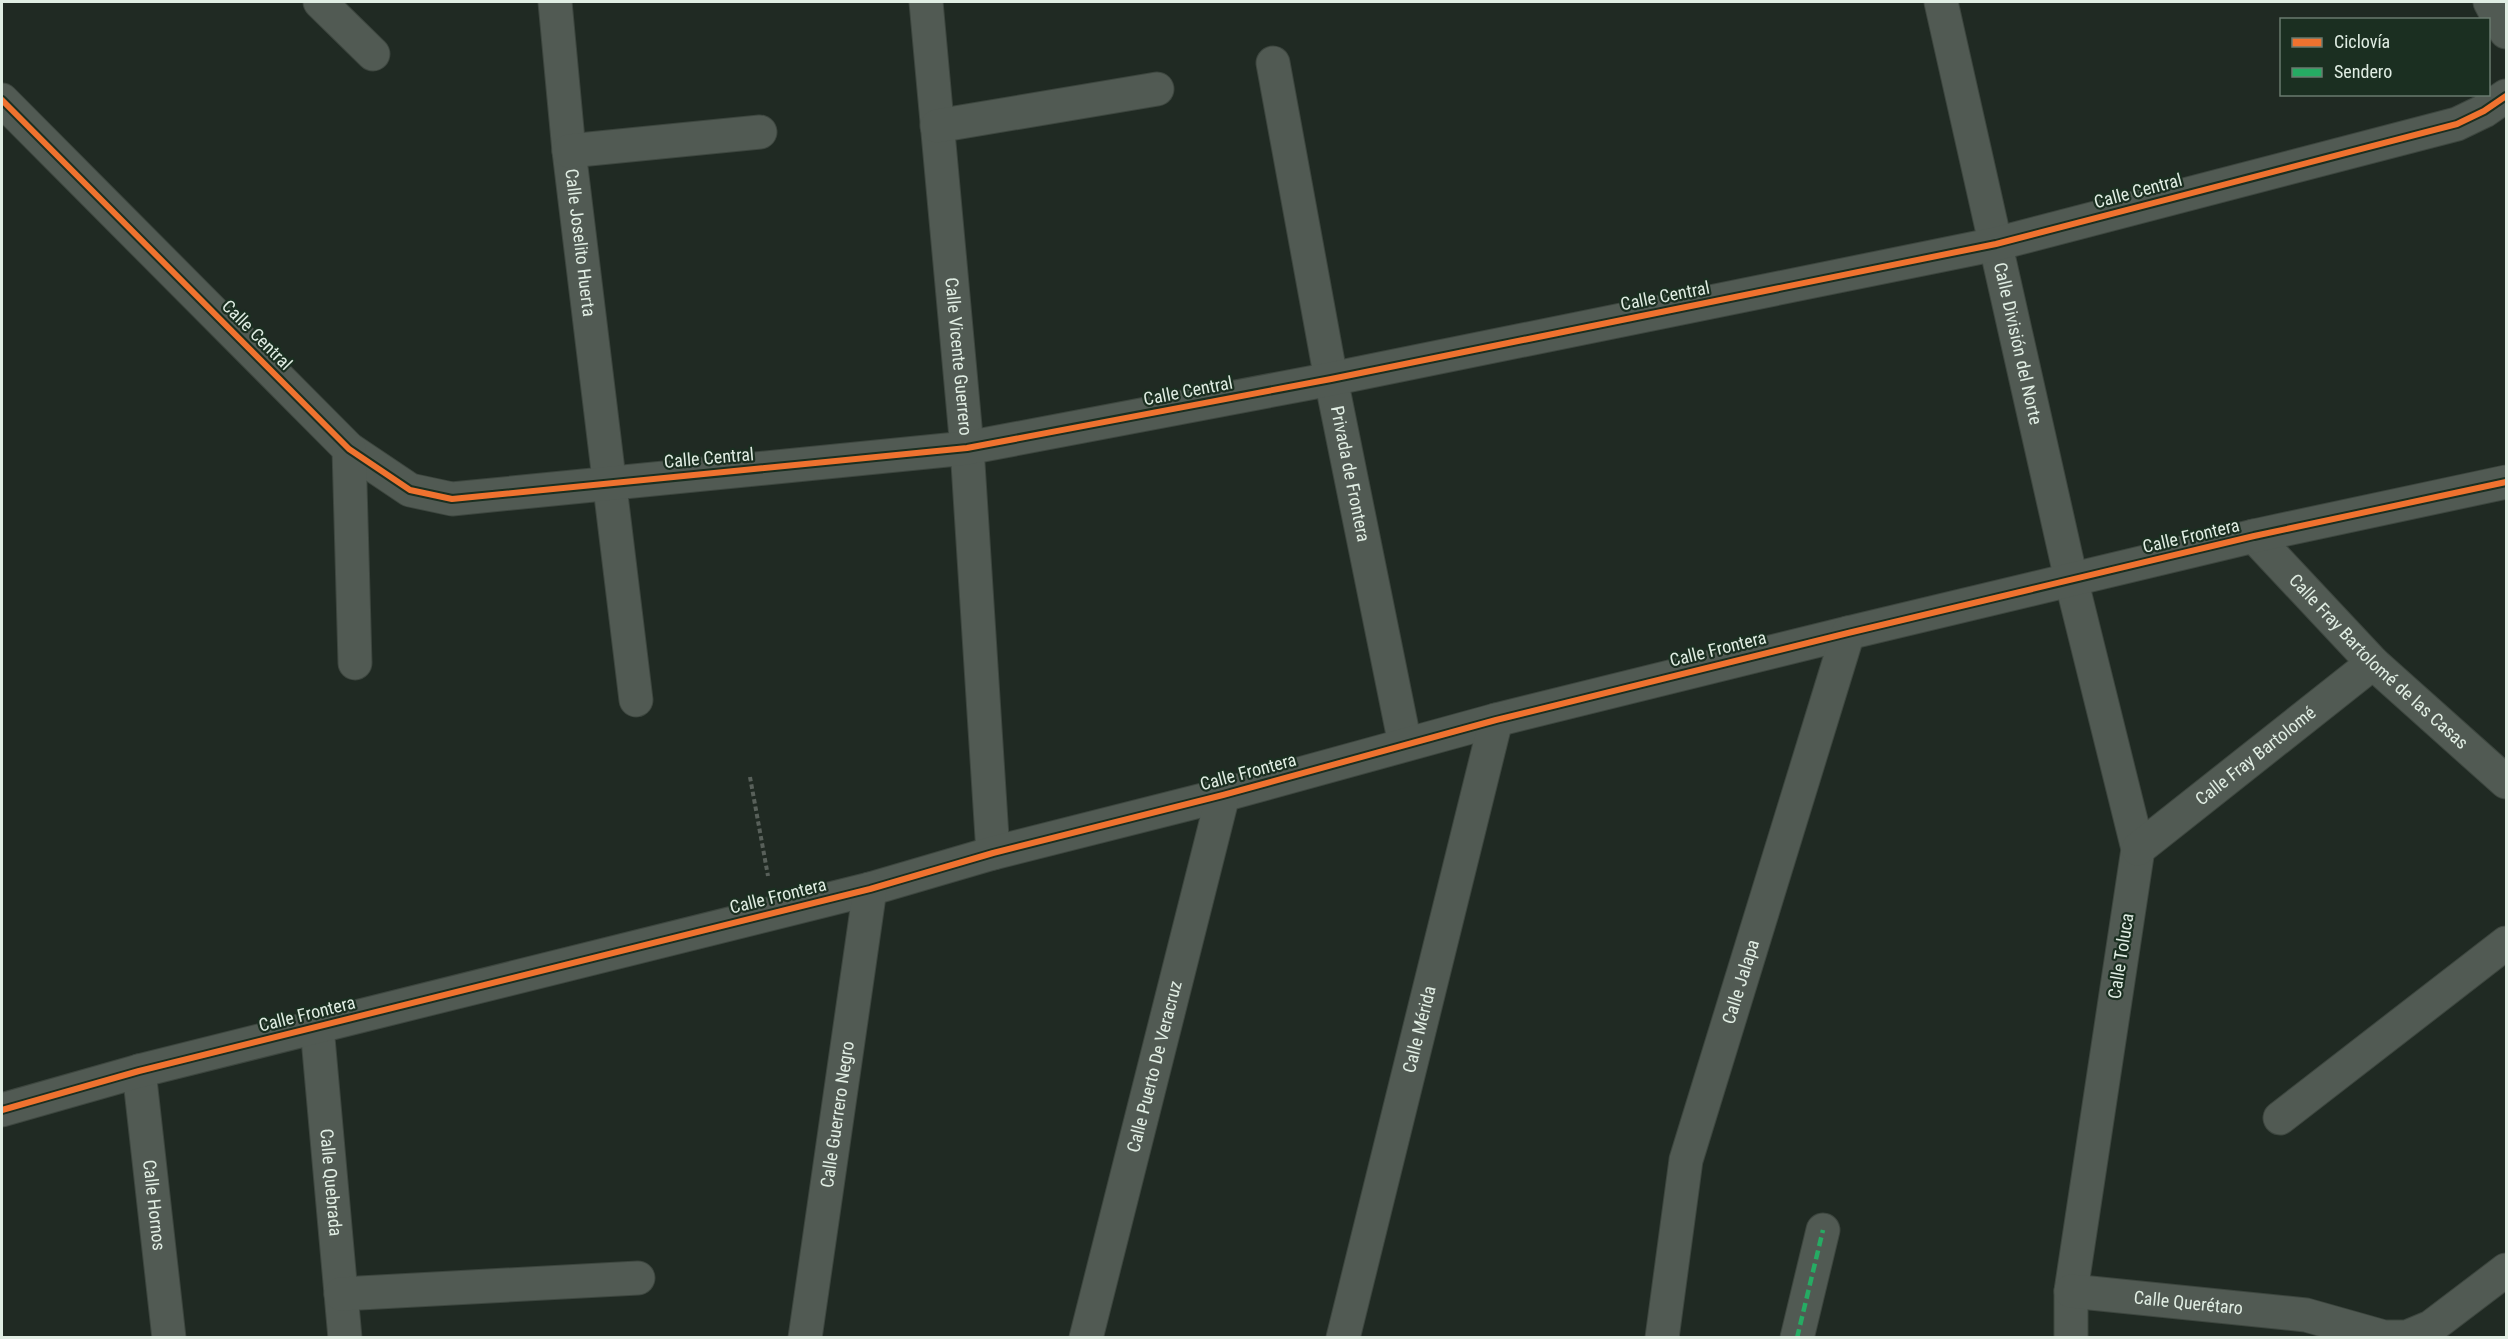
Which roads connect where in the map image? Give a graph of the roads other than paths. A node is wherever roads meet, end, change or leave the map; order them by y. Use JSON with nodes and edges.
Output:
{"nodes":[{"id":1,"x":320,"y":2,"type":"edge"},
{"id":2,"x":555,"y":2,"type":"edge"},
{"id":3,"x":926,"y":2,"type":"edge"},
{"id":4,"x":1941,"y":2,"type":"edge"},
{"id":5,"x":2490,"y":2,"type":"edge"},
{"id":6,"x":2506,"y":32,"type":"edge"},
{"id":7,"x":373,"y":54,"type":"dead end"},
{"id":8,"x":1273,"y":63,"type":"dead end"},
{"id":9,"x":1157,"y":89,"type":"dead end"},
{"id":10,"x":2506,"y":96,"type":"edge"},
{"id":11,"x":2,"y":100,"type":"edge"},
{"id":12,"x":937,"y":126,"type":"junction"},
{"id":13,"x":760,"y":132,"type":"dead end"},
{"id":14,"x":569,"y":150,"type":"junction"},
{"id":15,"x":1996,"y":244,"type":"junction"},
{"id":16,"x":1331,"y":379,"type":"junction"},
{"id":17,"x":967,"y":448,"type":"junction"},
{"id":18,"x":350,"y":449,"type":"junction"},
{"id":19,"x":608,"y":482,"type":"junction"},
{"id":20,"x":2506,"y":482,"type":"edge"},
{"id":21,"x":2254,"y":536,"type":"junction"},
{"id":22,"x":2071,"y":579,"type":"junction"},
{"id":23,"x":1848,"y":633,"type":"junction"},
{"id":24,"x":355,"y":663,"type":"dead end"},
{"id":25,"x":2373,"y":663,"type":"junction"},
{"id":26,"x":636,"y":700,"type":"dead end"},
{"id":27,"x":1496,"y":720,"type":"junction"},
{"id":28,"x":1405,"y":744,"type":"junction"},
{"id":29,"x":2506,"y":782,"type":"edge"},
{"id":30,"x":1223,"y":795,"type":"junction"},
{"id":31,"x":2138,"y":849,"type":"junction"},
{"id":32,"x":993,"y":854,"type":"junction"},
{"id":33,"x":870,"y":889,"type":"junction"},
{"id":34,"x":2506,"y":943,"type":"edge"},
{"id":35,"x":317,"y":1027,"type":"junction"},
{"id":36,"x":139,"y":1071,"type":"junction"},
{"id":37,"x":2,"y":1110,"type":"edge"},
{"id":38,"x":2280,"y":1118,"type":"dead end"},
{"id":39,"x":1823,"y":1230,"type":"dead end"},
{"id":40,"x":2506,"y":1270,"type":"edge"},
{"id":41,"x":638,"y":1278,"type":"dead end"},
{"id":42,"x":2071,"y":1291,"type":"junction"},
{"id":43,"x":341,"y":1294,"type":"junction"},
{"id":44,"x":2304,"y":1326,"type":"edge"},
{"id":45,"x":169,"y":1338,"type":"edge"},
{"id":46,"x":345,"y":1338,"type":"edge"},
{"id":47,"x":805,"y":1338,"type":"edge"},
{"id":48,"x":1086,"y":1338,"type":"edge"},
{"id":49,"x":1343,"y":1338,"type":"edge"},
{"id":50,"x":1662,"y":1338,"type":"edge"},
{"id":51,"x":1797,"y":1338,"type":"edge"},
{"id":52,"x":2071,"y":1338,"type":"edge"}],
"edges":[{"from":1,"to":7,"type":"street"},
{"from":2,"to":14,"type":"street","name":"Calle Joselito Huerta"},
{"from":3,"to":12,"type":"street","name":"Calle Vicente Guerrero"},
{"from":4,"to":15,"type":"street","name":"Calle División del Norte"},
{"from":5,"to":6,"type":"street"},
{"from":8,"to":16,"type":"street","name":"Privada de Frontera"},
{"from":9,"to":12,"type":"street"},
{"from":10,"to":15,"type":"street","name":"Calle Central"},
{"from":11,"to":18,"type":"street","name":"Calle Central"},
{"from":12,"to":17,"type":"street","name":"Calle Vicente Guerrero"},
{"from":13,"to":14,"type":"street"},
{"from":14,"to":19,"type":"street","name":"Calle Joselito Huerta"},
{"from":15,"to":16,"type":"street","name":"Calle Central"},
{"from":15,"to":22,"type":"street","name":"Calle División del Norte"},
{"from":16,"to":17,"type":"street","name":"Calle Central"},
{"from":16,"to":28,"type":"street","name":"Privada de Frontera"},
{"from":17,"to":19,"type":"street","name":"Calle Central"},
{"from":17,"to":32,"type":"street","name":"Calle Vicente Guerrero"},
{"from":18,"to":19,"type":"street","name":"Calle Central"},
{"from":18,"to":24,"type":"street"},
{"from":19,"to":26,"type":"street","name":"Calle Joselito Huerta"},
{"from":20,"to":21,"type":"street","name":"Calle Frontera"},
{"from":21,"to":22,"type":"street","name":"Calle Frontera"},
{"from":21,"to":25,"type":"street","name":"Calle Fray Bartolomé de las Casas"},
{"from":22,"to":23,"type":"street","name":"Calle Frontera"},
{"from":22,"to":31,"type":"street","name":"Calle Toluca"},
{"from":23,"to":27,"type":"street","name":"Calle Frontera"},
{"from":23,"to":50,"type":"street","name":"Calle Jalapa"},
{"from":25,"to":29,"type":"street","name":"Calle Fray Bartolomé de las Casas"},
{"from":25,"to":31,"type":"street","name":"Calle Fray Bartolomé"},
{"from":27,"to":28,"type":"street","name":"Calle Frontera"},
{"from":27,"to":49,"type":"street","name":"Calle Mérida"},
{"from":28,"to":30,"type":"street","name":"Calle Frontera"},
{"from":30,"to":32,"type":"street","name":"Calle Frontera"},
{"from":30,"to":48,"type":"street","name":"Calle Puerto De Veracruz"},
{"from":31,"to":42,"type":"street","name":"Calle Toluca"},
{"from":32,"to":33,"type":"street","name":"Calle Frontera"},
{"from":33,"to":35,"type":"street","name":"Calle Frontera"},
{"from":33,"to":47,"type":"street","name":"Calle Guerrero Negro"},
{"from":34,"to":38,"type":"street"},
{"from":35,"to":36,"type":"street","name":"Calle Frontera"},
{"from":35,"to":43,"type":"street","name":"Calle Quebrada"},
{"from":36,"to":37,"type":"street","name":"Calle Frontera"},
{"from":36,"to":45,"type":"street","name":"Calle Hornos"},
{"from":39,"to":51,"type":"street"},
{"from":40,"to":44,"type":"street","name":"Calle Querétaro"},
{"from":41,"to":43,"type":"street"},
{"from":42,"to":44,"type":"street","name":"Calle Querétaro"},
{"from":42,"to":52,"type":"street","name":"Calle Toluca"},
{"from":43,"to":46,"type":"street","name":"Calle Quebrada"}]}
